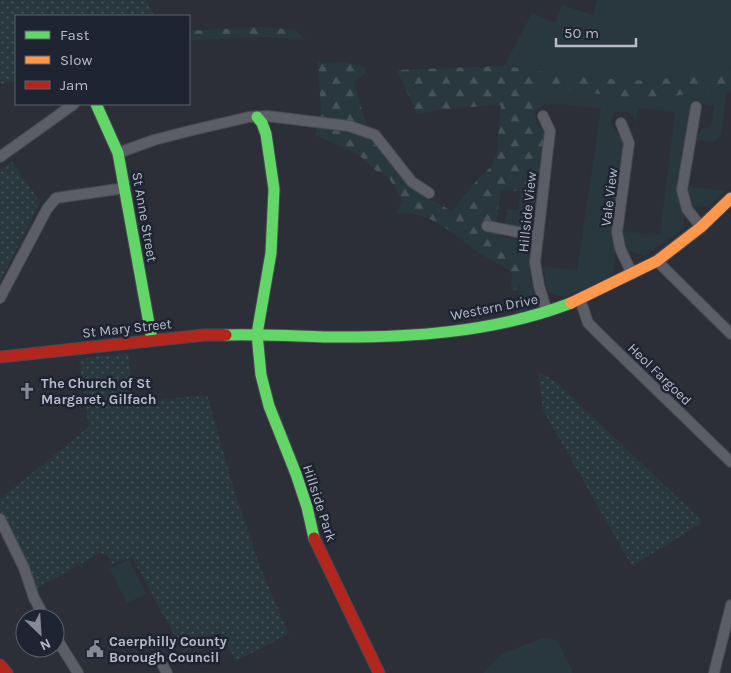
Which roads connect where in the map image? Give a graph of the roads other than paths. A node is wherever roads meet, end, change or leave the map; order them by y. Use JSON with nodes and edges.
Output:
{"nodes":[{"id":1,"x":73,"y":105,"type":"edge"},
{"id":2,"x":96,"y":105,"type":"edge"},
{"id":3,"x":696,"y":107,"type":"dead end"},
{"id":4,"x":543,"y":116,"type":"dead end"},
{"id":5,"x":257,"y":117,"type":"junction"},
{"id":6,"x":621,"y":123,"type":"dead end"},
{"id":7,"x":118,"y":153,"type":"junction"},
{"id":8,"x":0,"y":157,"type":"edge"},
{"id":9,"x":124,"y":188,"type":"junction"},
{"id":10,"x":429,"y":193,"type":"dead end"},
{"id":11,"x":731,"y":198,"type":"edge"},
{"id":12,"x":487,"y":226,"type":"dead end"},
{"id":13,"x":701,"y":227,"type":"junction"},
{"id":14,"x":538,"y":236,"type":"junction"},
{"id":15,"x":657,"y":261,"type":"junction"},
{"id":16,"x":632,"y":274,"type":"junction"},
{"id":17,"x":0,"y":298,"type":"edge"},
{"id":18,"x":580,"y":299,"type":"junction"},
{"id":19,"x":547,"y":312,"type":"junction"},
{"id":20,"x":257,"y":334,"type":"junction"},
{"id":21,"x":731,"y":334,"type":"edge"},
{"id":22,"x":152,"y":340,"type":"junction"},
{"id":23,"x":0,"y":357,"type":"edge"},
{"id":24,"x":731,"y":462,"type":"edge"},
{"id":25,"x":0,"y":519,"type":"edge"},
{"id":26,"x":40,"y":608,"type":"edge"},
{"id":27,"x":731,"y":608,"type":"edge"},
{"id":28,"x":65,"y":652,"type":"edge"},
{"id":29,"x":0,"y":665,"type":"edge"},
{"id":30,"x":7,"y":673,"type":"edge"},
{"id":31,"x":78,"y":673,"type":"edge"},
{"id":32,"x":379,"y":673,"type":"edge"},
{"id":33,"x":714,"y":673,"type":"edge"}],
"edges":[{"from":1,"to":8,"type":"street"},
{"from":2,"to":7,"type":"street","name":"St Anne Street"},
{"from":3,"to":13,"type":"street"},
{"from":4,"to":14,"type":"street","name":"Hillside View"},
{"from":5,"to":7,"type":"street"},
{"from":5,"to":10,"type":"street"},
{"from":5,"to":20,"type":"street","name":"Hillside Park"},
{"from":6,"to":16,"type":"street","name":"Vale View"},
{"from":7,"to":9,"type":"street","name":"St Anne Street"},
{"from":9,"to":17,"type":"street"},
{"from":9,"to":22,"type":"street","name":"St Anne Street"},
{"from":11,"to":13,"type":"street","name":"Western Drive"},
{"from":12,"to":14,"type":"street"},
{"from":13,"to":15,"type":"street","name":"Western Drive"},
{"from":14,"to":19,"type":"street","name":"Hillside View"},
{"from":15,"to":16,"type":"street","name":"Western Drive"},
{"from":15,"to":21,"type":"street"},
{"from":16,"to":18,"type":"street","name":"Western Drive"},
{"from":18,"to":19,"type":"street","name":"Western Drive"},
{"from":18,"to":24,"type":"street","name":"Heol Fargoed"},
{"from":19,"to":20,"type":"street","name":"Western Drive"},
{"from":20,"to":22,"type":"street","name":"St Mary Street"},
{"from":20,"to":32,"type":"street","name":"Hillside Park"},
{"from":22,"to":23,"type":"street","name":"St Mary Street"},
{"from":25,"to":26,"type":"street"},
{"from":27,"to":33,"type":"street"},
{"from":28,"to":31,"type":"street"},
{"from":29,"to":30,"type":"street"}]}
